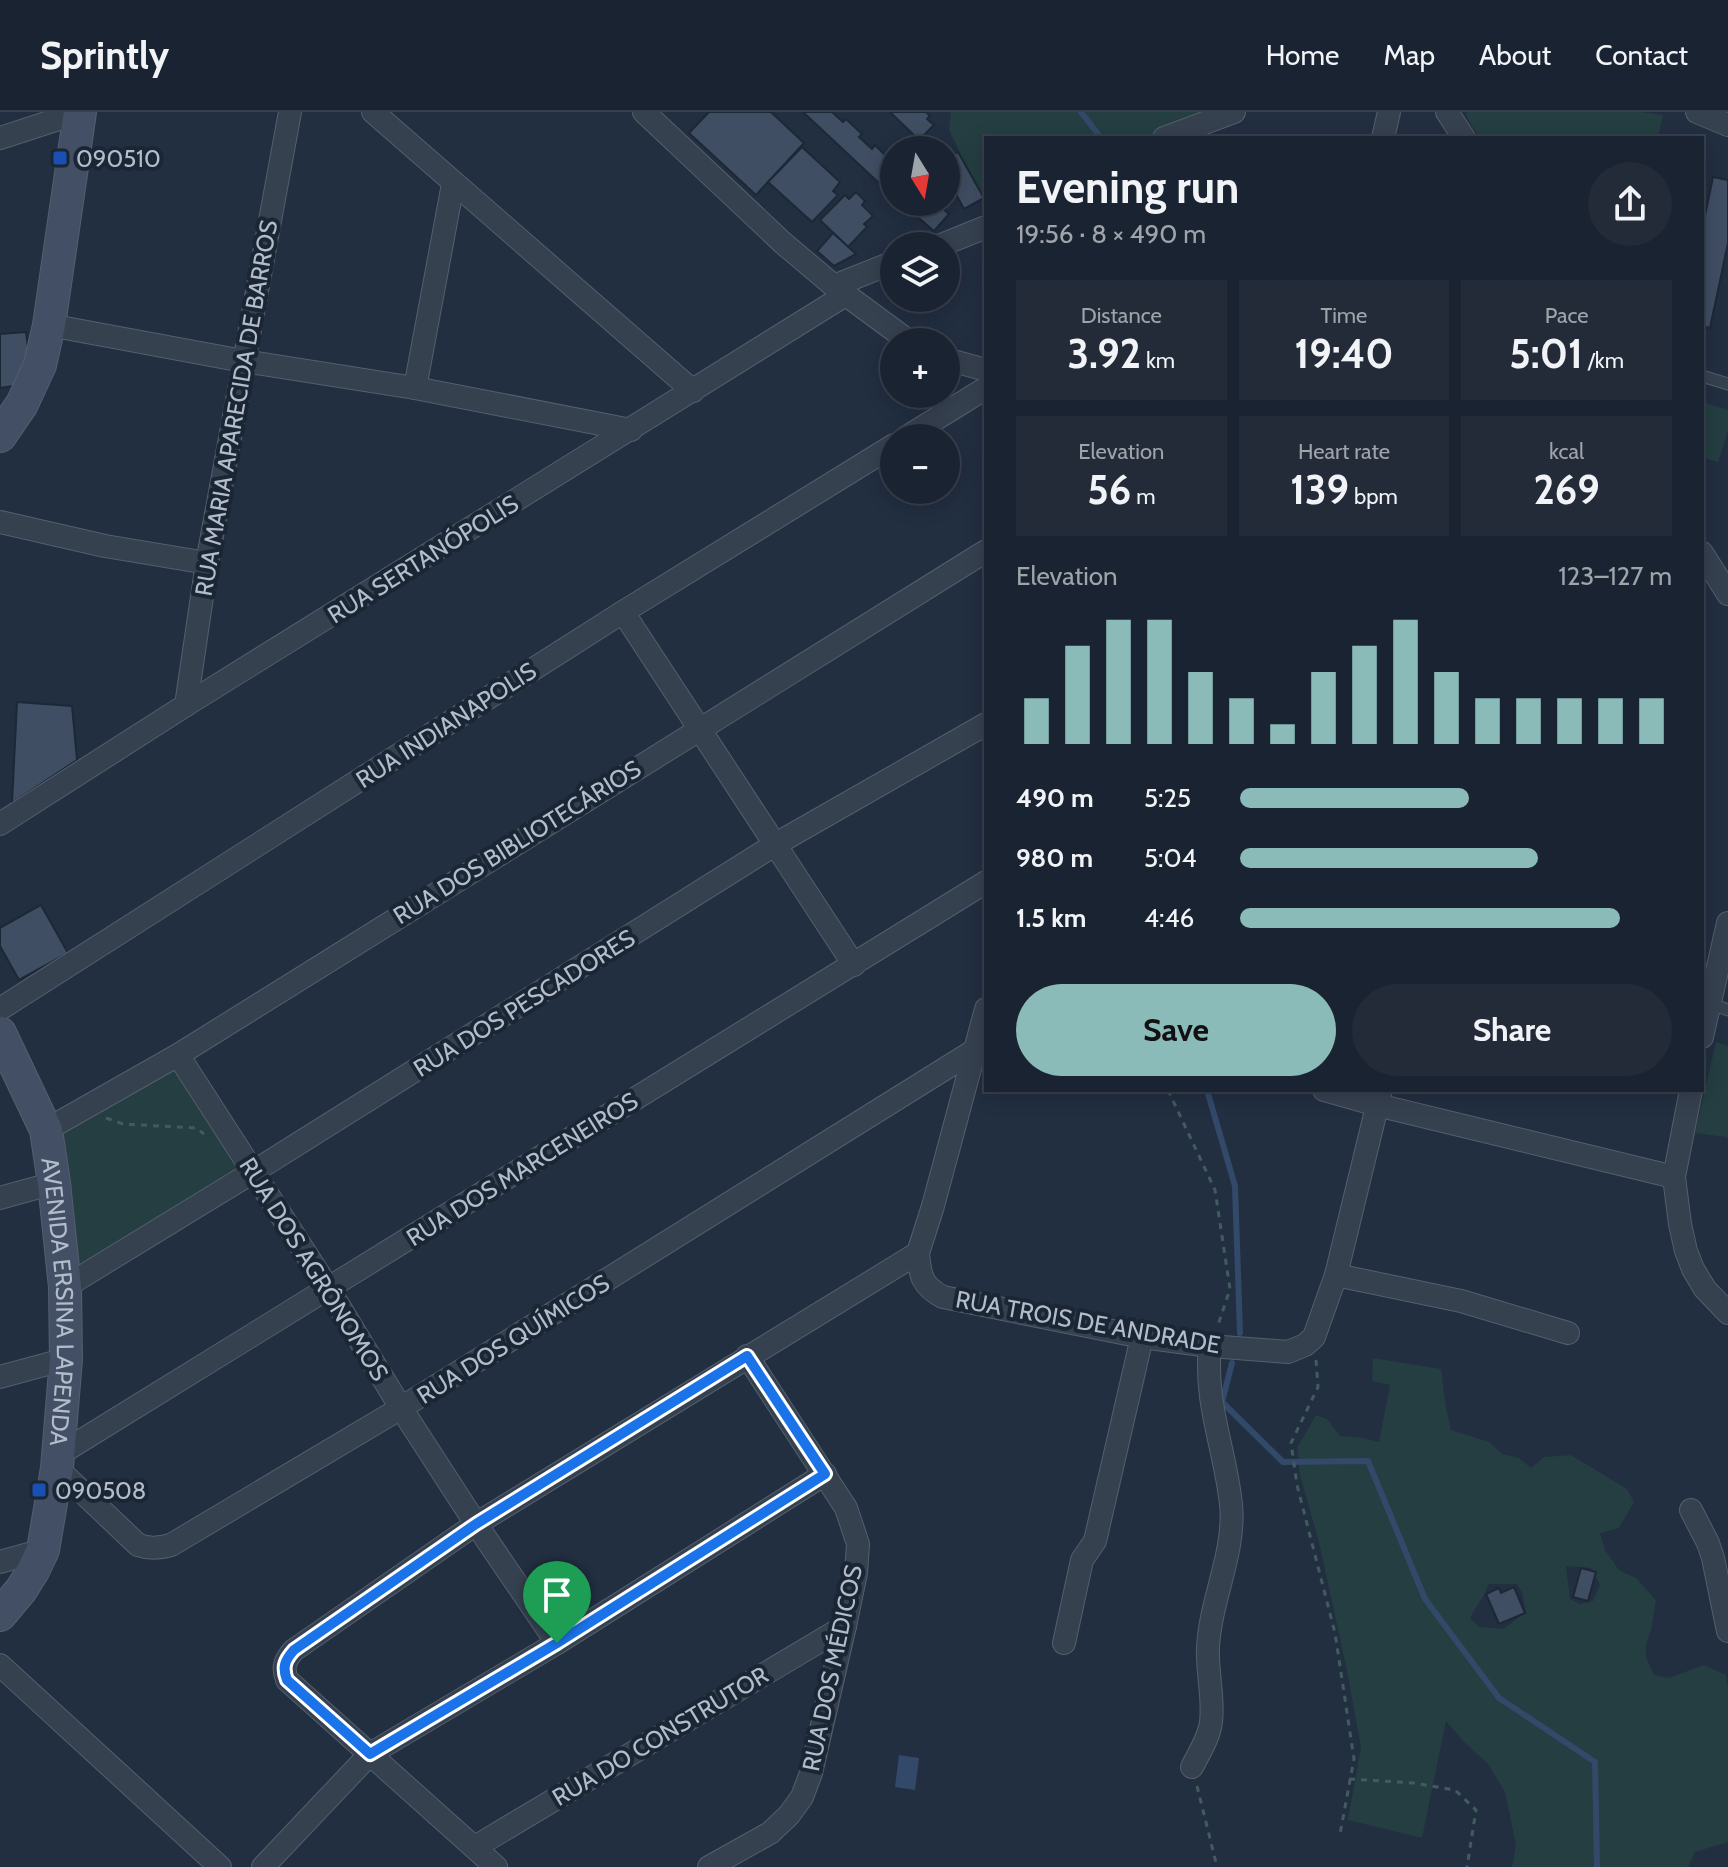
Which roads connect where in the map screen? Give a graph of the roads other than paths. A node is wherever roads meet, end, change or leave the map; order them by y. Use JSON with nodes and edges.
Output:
{"nodes":[{"id":1,"x":80,"y":112,"type":"edge"},
{"id":2,"x":290,"y":112,"type":"edge"},
{"id":3,"x":373,"y":112,"type":"edge"},
{"id":4,"x":644,"y":112,"type":"edge"},
{"id":5,"x":1234,"y":112,"type":"edge"},
{"id":6,"x":1389,"y":112,"type":"edge"},
{"id":7,"x":1447,"y":112,"type":"edge"},
{"id":8,"x":1697,"y":112,"type":"edge"},
{"id":9,"x":1728,"y":125,"type":"edge"},
{"id":10,"x":1169,"y":136,"type":"edge"},
{"id":11,"x":1383,"y":136,"type":"edge"},
{"id":12,"x":1463,"y":136,"type":"edge"},
{"id":13,"x":0,"y":138,"type":"edge"},
{"id":14,"x":453,"y":184,"type":"junction"},
{"id":15,"x":984,"y":228,"type":"edge"},
{"id":16,"x":960,"y":238,"type":"edge"},
{"id":17,"x":880,"y":269,"type":"edge"},
{"id":18,"x":841,"y":290,"type":"junction"},
{"id":19,"x":49,"y":325,"type":"junction"},
{"id":20,"x":891,"y":328,"type":"edge"},
{"id":21,"x":243,"y":361,"type":"junction"},
{"id":22,"x":960,"y":363,"type":"edge"},
{"id":23,"x":984,"y":369,"type":"edge"},
{"id":24,"x":1704,"y":377,"type":"edge"},
{"id":25,"x":1728,"y":384,"type":"edge"},
{"id":26,"x":415,"y":388,"type":"junction"},
{"id":27,"x":984,"y":389,"type":"edge"},
{"id":28,"x":693,"y":391,"type":"junction"},
{"id":29,"x":928,"y":424,"type":"edge"},
{"id":30,"x":631,"y":430,"type":"junction"},
{"id":31,"x":0,"y":436,"type":"edge"},
{"id":32,"x":880,"y":454,"type":"edge"},
{"id":33,"x":0,"y":522,"type":"edge"},
{"id":34,"x":984,"y":552,"type":"edge"},
{"id":35,"x":1704,"y":556,"type":"edge"},
{"id":36,"x":207,"y":563,"type":"junction"},
{"id":37,"x":1728,"y":594,"type":"edge"},
{"id":38,"x":623,"y":612,"type":"junction"},
{"id":39,"x":186,"y":705,"type":"junction"},
{"id":40,"x":984,"y":725,"type":"edge"},
{"id":41,"x":699,"y":728,"type":"junction"},
{"id":42,"x":0,"y":824,"type":"edge"},
{"id":43,"x":776,"y":844,"type":"junction"},
{"id":44,"x":984,"y":883,"type":"edge"},
{"id":45,"x":1728,"y":923,"type":"edge"},
{"id":46,"x":854,"y":965,"type":"junction"},
{"id":47,"x":1712,"y":1008,"type":"edge"},
{"id":48,"x":0,"y":1009,"type":"edge"},
{"id":49,"x":984,"y":1016,"type":"edge"},
{"id":50,"x":1704,"y":1031,"type":"edge"},
{"id":51,"x":0,"y":1033,"type":"edge"},
{"id":52,"x":975,"y":1050,"type":"junction"},
{"id":53,"x":178,"y":1055,"type":"junction"},
{"id":54,"x":1338,"y":1092,"type":"edge"},
{"id":55,"x":1691,"y":1092,"type":"edge"},
{"id":56,"x":1379,"y":1098,"type":"edge"},
{"id":57,"x":46,"y":1130,"type":"junction"},
{"id":58,"x":253,"y":1172,"type":"junction"},
{"id":59,"x":1674,"y":1177,"type":"junction"},
{"id":60,"x":54,"y":1183,"type":"junction"},
{"id":61,"x":0,"y":1198,"type":"edge"},
{"id":62,"x":918,"y":1253,"type":"junction"},
{"id":63,"x":1336,"y":1275,"type":"junction"},
{"id":64,"x":65,"y":1287,"type":"junction"},
{"id":65,"x":328,"y":1288,"type":"junction"},
{"id":66,"x":1728,"y":1313,"type":"edge"},
{"id":67,"x":1568,"y":1333,"type":"dead end"},
{"id":68,"x":1142,"y":1337,"type":"junction"},
{"id":69,"x":1210,"y":1346,"type":"junction"},
{"id":70,"x":747,"y":1356,"type":"junction"},
{"id":71,"x":66,"y":1359,"type":"junction"},
{"id":72,"x":0,"y":1377,"type":"edge"},
{"id":73,"x":401,"y":1408,"type":"junction"},
{"id":74,"x":58,"y":1461,"type":"junction"},
{"id":75,"x":825,"y":1474,"type":"junction"},
{"id":76,"x":1691,"y":1510,"type":"dead end"},
{"id":77,"x":476,"y":1524,"type":"junction"},
{"id":78,"x":43,"y":1550,"type":"junction"},
{"id":79,"x":0,"y":1562,"type":"edge"},
{"id":80,"x":0,"y":1615,"type":"edge"},
{"id":81,"x":845,"y":1626,"type":"junction"},
{"id":82,"x":1728,"y":1631,"type":"edge"},
{"id":83,"x":557,"y":1643,"type":"junction"},
{"id":84,"x":1064,"y":1643,"type":"dead end"},
{"id":85,"x":0,"y":1665,"type":"edge"},
{"id":86,"x":370,"y":1754,"type":"junction"},
{"id":87,"x":1192,"y":1767,"type":"road end"},
{"id":88,"x":475,"y":1847,"type":"junction"},
{"id":89,"x":220,"y":1867,"type":"edge"},
{"id":90,"x":263,"y":1867,"type":"edge"},
{"id":91,"x":496,"y":1867,"type":"edge"},
{"id":92,"x":709,"y":1867,"type":"edge"}],
"edges":[{"from":1,"to":13,"type":"street"},
{"from":1,"to":19,"type":"street"},
{"from":2,"to":21,"type":"street","name":"RUA MARIA APARECIDA DE BARROS"},
{"from":3,"to":14,"type":"street"},
{"from":4,"to":18,"type":"street"},
{"from":5,"to":10,"type":"street"},
{"from":6,"to":11,"type":"street"},
{"from":7,"to":12,"type":"street"},
{"from":8,"to":9,"type":"street"},
{"from":14,"to":26,"type":"street"},
{"from":14,"to":28,"type":"street"},
{"from":15,"to":16,"type":"street"},
{"from":17,"to":18,"type":"street","name":"RUA SERTANÓPOLIS"},
{"from":18,"to":20,"type":"street"},
{"from":18,"to":28,"type":"street","name":"RUA SERTANÓPOLIS"},
{"from":19,"to":21,"type":"street"},
{"from":19,"to":31,"type":"street"},
{"from":21,"to":26,"type":"street"},
{"from":21,"to":36,"type":"street","name":"RUA MARIA APARECIDA DE BARROS"},
{"from":22,"to":23,"type":"street"},
{"from":24,"to":25,"type":"lane"},
{"from":26,"to":30,"type":"street"},
{"from":27,"to":29,"type":"street"},
{"from":28,"to":30,"type":"street","name":"RUA SERTANÓPOLIS"},
{"from":30,"to":39,"type":"street","name":"RUA SERTANÓPOLIS"},
{"from":32,"to":38,"type":"street","name":"RUA INDIANAPOLIS"},
{"from":33,"to":36,"type":"street"},
{"from":34,"to":41,"type":"street","name":"RUA DOS BIBLIOTECÁRIOS"},
{"from":35,"to":37,"type":"street"},
{"from":36,"to":39,"type":"street","name":"RUA MARIA APARECIDA DE BARROS"},
{"from":38,"to":41,"type":"street"},
{"from":38,"to":48,"type":"street","name":"RUA INDIANAPOLIS"},
{"from":39,"to":42,"type":"street","name":"RUA SERTANÓPOLIS"},
{"from":40,"to":43,"type":"street","name":"RUA DOS PESCADORES"},
{"from":41,"to":43,"type":"street"},
{"from":41,"to":53,"type":"street","name":"RUA DOS BIBLIOTECÁRIOS"},
{"from":43,"to":46,"type":"street"},
{"from":43,"to":58,"type":"street","name":"RUA DOS PESCADORES"},
{"from":44,"to":46,"type":"street","name":"RUA DOS MARCENEIROS"},
{"from":45,"to":47,"type":"street"},
{"from":46,"to":65,"type":"street","name":"RUA DOS MARCENEIROS"},
{"from":47,"to":50,"type":"street"},
{"from":49,"to":52,"type":"street"},
{"from":51,"to":57,"type":"street","name":"AVENIDA ERSINA LAPENDA"},
{"from":52,"to":62,"type":"street"},
{"from":52,"to":73,"type":"street","name":"RUA DOS QUÍMICOS"},
{"from":53,"to":57,"type":"street","name":"RUA DOS BIBLIOTECÁRIOS"},
{"from":53,"to":58,"type":"street","name":"RUA DOS AGRÔNOMOS"},
{"from":54,"to":56,"type":"street"},
{"from":55,"to":59,"type":"street"},
{"from":56,"to":59,"type":"street"},
{"from":56,"to":63,"type":"street"},
{"from":57,"to":60,"type":"street","name":"AVENIDA ERSINA LAPENDA"},
{"from":58,"to":64,"type":"street","name":"RUA DOS PESCADORES"},
{"from":58,"to":65,"type":"street","name":"RUA DOS AGRÔNOMOS"},
{"from":59,"to":66,"type":"street"},
{"from":60,"to":61,"type":"street"},
{"from":60,"to":64,"type":"street","name":"AVENIDA ERSINA LAPENDA"},
{"from":62,"to":68,"type":"street","name":"RUA TROIS DE ANDRADE"},
{"from":62,"to":70,"type":"street"},
{"from":63,"to":67,"type":"street"},
{"from":63,"to":69,"type":"street","name":"RUA TROIS DE ANDRADE"},
{"from":64,"to":71,"type":"street","name":"AVENIDA ERSINA LAPENDA"},
{"from":65,"to":73,"type":"street","name":"RUA DOS AGRÔNOMOS"},
{"from":65,"to":74,"type":"street","name":"RUA DOS MARCENEIROS"},
{"from":68,"to":69,"type":"street","name":"RUA TROIS DE ANDRADE"},
{"from":68,"to":84,"type":"street"},
{"from":69,"to":87,"type":"street"},
{"from":70,"to":75,"type":"street","name":"RUA DOS MÉDICOS"},
{"from":70,"to":77,"type":"street"},
{"from":71,"to":72,"type":"street"},
{"from":71,"to":74,"type":"street","name":"AVENIDA ERSINA LAPENDA"},
{"from":73,"to":74,"type":"street","name":"RUA DOS QUÍMICOS"},
{"from":73,"to":77,"type":"street","name":"RUA DOS AGRÔNOMOS"},
{"from":74,"to":78,"type":"street","name":"AVENIDA ERSINA LAPENDA"},
{"from":75,"to":81,"type":"street","name":"RUA DOS MÉDICOS"},
{"from":75,"to":83,"type":"street"},
{"from":76,"to":82,"type":"street"},
{"from":77,"to":83,"type":"street","name":"RUA DOS AGRÔNOMOS"},
{"from":77,"to":86,"type":"street"},
{"from":78,"to":79,"type":"street"},
{"from":78,"to":80,"type":"street","name":"AVENIDA ERSINA LAPENDA"},
{"from":81,"to":88,"type":"street","name":"RUA DO CONSTRUTOR"},
{"from":81,"to":92,"type":"street","name":"RUA DOS MÉDICOS"},
{"from":83,"to":86,"type":"street"},
{"from":85,"to":89,"type":"street"},
{"from":86,"to":88,"type":"street"},
{"from":86,"to":90,"type":"street"},
{"from":88,"to":91,"type":"street"}]}
